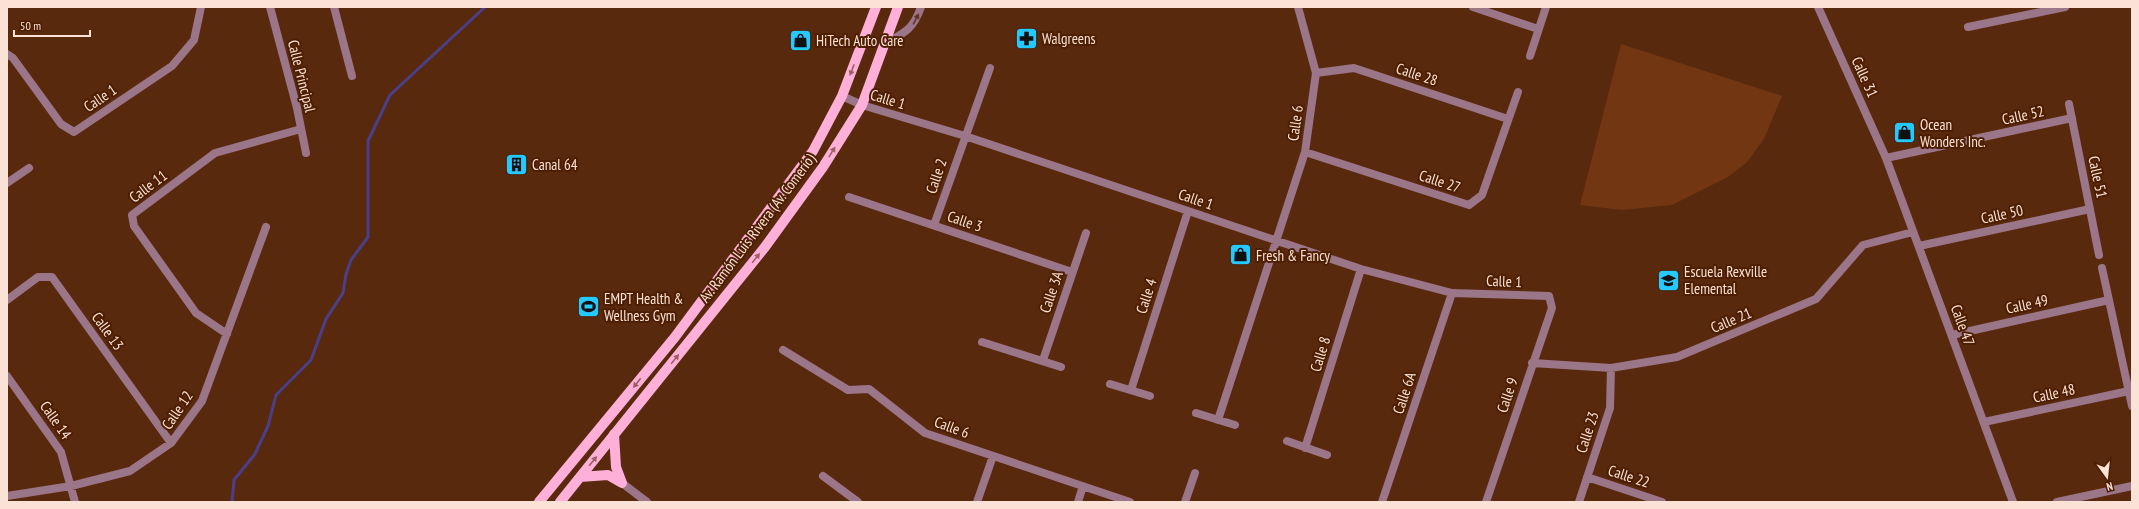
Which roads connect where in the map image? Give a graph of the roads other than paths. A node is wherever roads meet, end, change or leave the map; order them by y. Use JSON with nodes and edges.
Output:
{"nodes":[{"id":1,"x":201,"y":7,"type":"edge"},
{"id":2,"x":270,"y":7,"type":"edge"},
{"id":3,"x":334,"y":7,"type":"edge"},
{"id":4,"x":876,"y":7,"type":"edge"},
{"id":5,"x":898,"y":7,"type":"edge"},
{"id":6,"x":921,"y":7,"type":"edge"},
{"id":7,"x":1298,"y":7,"type":"edge"},
{"id":8,"x":1473,"y":7,"type":"edge"},
{"id":9,"x":1546,"y":7,"type":"edge"},
{"id":10,"x":1818,"y":7,"type":"edge"},
{"id":11,"x":2065,"y":7,"type":"edge"},
{"id":12,"x":2049,"y":9,"type":"edge"},
{"id":13,"x":1968,"y":27,"type":"dead end"},
{"id":14,"x":1538,"y":29,"type":"junction"},
{"id":15,"x":884,"y":44,"type":"junction"},
{"id":16,"x":7,"y":54,"type":"edge"},
{"id":17,"x":1530,"y":56,"type":"dead end"},
{"id":18,"x":990,"y":68,"type":"dead end"},
{"id":19,"x":1316,"y":73,"type":"junction"},
{"id":20,"x":352,"y":76,"type":"dead end"},
{"id":21,"x":1518,"y":92,"type":"dead end"},
{"id":22,"x":842,"y":96,"type":"junction"},
{"id":23,"x":2069,"y":104,"type":"dead end"},
{"id":24,"x":862,"y":105,"type":"junction"},
{"id":25,"x":2072,"y":118,"type":"junction"},
{"id":26,"x":1508,"y":119,"type":"junction"},
{"id":27,"x":301,"y":129,"type":"junction"},
{"id":28,"x":965,"y":136,"type":"junction"},
{"id":29,"x":1305,"y":152,"type":"junction"},
{"id":30,"x":306,"y":153,"type":"dead end"},
{"id":31,"x":1886,"y":158,"type":"junction"},
{"id":32,"x":29,"y":168,"type":"dead end"},
{"id":33,"x":7,"y":183,"type":"edge"},
{"id":34,"x":849,"y":197,"type":"dead end"},
{"id":35,"x":2090,"y":209,"type":"junction"},
{"id":36,"x":1188,"y":211,"type":"junction"},
{"id":37,"x":934,"y":225,"type":"junction"},
{"id":38,"x":266,"y":228,"type":"dead end"},
{"id":39,"x":1913,"y":232,"type":"junction"},
{"id":40,"x":1086,"y":233,"type":"dead end"},
{"id":41,"x":1275,"y":240,"type":"junction"},
{"id":42,"x":1919,"y":246,"type":"junction"},
{"id":43,"x":2099,"y":255,"type":"dead end"},
{"id":44,"x":2102,"y":268,"type":"dead end"},
{"id":45,"x":1361,"y":270,"type":"junction"},
{"id":46,"x":1072,"y":272,"type":"junction"},
{"id":47,"x":1452,"y":293,"type":"junction"},
{"id":48,"x":1549,"y":296,"type":"joint"},
{"id":49,"x":7,"y":300,"type":"edge"},
{"id":50,"x":2109,"y":300,"type":"junction"},
{"id":51,"x":227,"y":334,"type":"junction"},
{"id":52,"x":1952,"y":335,"type":"junction"},
{"id":53,"x":982,"y":342,"type":"dead end"},
{"id":54,"x":783,"y":350,"type":"dead end"},
{"id":55,"x":1042,"y":360,"type":"junction"},
{"id":56,"x":1532,"y":363,"type":"junction"},
{"id":57,"x":1062,"y":367,"type":"dead end"},
{"id":58,"x":1611,"y":368,"type":"junction"},
{"id":59,"x":7,"y":376,"type":"edge"},
{"id":60,"x":1110,"y":384,"type":"dead end"},
{"id":61,"x":1132,"y":390,"type":"junction"},
{"id":62,"x":2129,"y":391,"type":"junction"},
{"id":63,"x":1150,"y":396,"type":"dead end"},
{"id":64,"x":2132,"y":406,"type":"edge"},
{"id":65,"x":1196,"y":413,"type":"dead end"},
{"id":66,"x":1218,"y":420,"type":"junction"},
{"id":67,"x":1984,"y":422,"type":"junction"},
{"id":68,"x":1235,"y":425,"type":"dead end"},
{"id":69,"x":614,"y":434,"type":"junction"},
{"id":70,"x":1287,"y":441,"type":"dead end"},
{"id":71,"x":171,"y":443,"type":"junction"},
{"id":72,"x":1305,"y":448,"type":"junction"},
{"id":73,"x":1327,"y":455,"type":"dead end"},
{"id":74,"x":993,"y":456,"type":"junction"},
{"id":75,"x":1195,"y":473,"type":"dead end"},
{"id":76,"x":823,"y":476,"type":"dead end"},
{"id":77,"x":580,"y":477,"type":"junction"},
{"id":78,"x":1587,"y":477,"type":"junction"},
{"id":79,"x":622,"y":483,"type":"junction"},
{"id":80,"x":71,"y":486,"type":"junction"},
{"id":81,"x":1083,"y":486,"type":"junction"},
{"id":82,"x":2132,"y":486,"type":"edge"},
{"id":83,"x":7,"y":496,"type":"edge"},
{"id":84,"x":75,"y":502,"type":"edge"},
{"id":85,"x":539,"y":502,"type":"edge"},
{"id":86,"x":560,"y":502,"type":"edge"},
{"id":87,"x":647,"y":502,"type":"edge"},
{"id":88,"x":858,"y":502,"type":"edge"},
{"id":89,"x":978,"y":502,"type":"edge"},
{"id":90,"x":1078,"y":502,"type":"edge"},
{"id":91,"x":1130,"y":502,"type":"edge"},
{"id":92,"x":1185,"y":502,"type":"edge"},
{"id":93,"x":1382,"y":502,"type":"edge"},
{"id":94,"x":1486,"y":502,"type":"edge"},
{"id":95,"x":1579,"y":502,"type":"edge"},
{"id":96,"x":1662,"y":502,"type":"edge"},
{"id":97,"x":2013,"y":502,"type":"edge"},
{"id":98,"x":2057,"y":502,"type":"edge"}],
"edges":[{"from":1,"to":16,"type":"street","name":"Calle 1"},
{"from":2,"to":27,"type":"street","name":"Calle Principal"},
{"from":3,"to":20,"type":"street"},
{"from":4,"to":22,"type":"main road","name":"Av. Ramón Luis Rivera (Av. Comerío)","one_way":true},
{"from":5,"to":15,"type":"main road","name":"Av. Ramón Luis Rivera (Av. Comerío)"},
{"from":15,"to":6,"type":"street","one_way":true},
{"from":7,"to":19,"type":"street","name":"Calle 6"},
{"from":8,"to":14,"type":"street"},
{"from":9,"to":14,"type":"street"},
{"from":10,"to":31,"type":"street","name":"Calle 31"},
{"from":11,"to":12,"type":"street"},
{"from":12,"to":13,"type":"street"},
{"from":14,"to":17,"type":"street"},
{"from":15,"to":24,"type":"main road","name":"Av. Ramón Luis Rivera (Av. Comerío)"},
{"from":18,"to":28,"type":"street","name":"Calle 2"},
{"from":19,"to":26,"type":"street","name":"Calle 28"},
{"from":19,"to":29,"type":"street","name":"Calle 6"},
{"from":21,"to":26,"type":"street","name":"Calle 27"},
{"from":22,"to":24,"type":"street","name":"Calle 1"},
{"from":22,"to":85,"type":"main road","name":"Av. Ramón Luis Rivera (Av. Comerío)","one_way":true},
{"from":23,"to":25,"type":"street","name":"Calle 51"},
{"from":24,"to":28,"type":"street","name":"Calle 1"},
{"from":69,"to":24,"type":"main road","name":"Av. Ramón Luis Rivera (Av. Comerío)","one_way":true},
{"from":25,"to":31,"type":"street","name":"Calle 52"},
{"from":25,"to":35,"type":"street","name":"Calle 51"},
{"from":26,"to":29,"type":"street","name":"Calle 27"},
{"from":27,"to":30,"type":"street","name":"Calle Principal"},
{"from":27,"to":51,"type":"street","name":"Calle 11"},
{"from":28,"to":36,"type":"street","name":"Calle 1"},
{"from":28,"to":37,"type":"street","name":"Calle 2"},
{"from":29,"to":41,"type":"street","name":"Calle 6"},
{"from":31,"to":39,"type":"street","name":"Calle 47"},
{"from":32,"to":33,"type":"street"},
{"from":34,"to":37,"type":"street","name":"Calle 3"},
{"from":35,"to":42,"type":"street","name":"Calle 50"},
{"from":35,"to":43,"type":"street","name":"Calle 51"},
{"from":36,"to":41,"type":"street","name":"Calle 1"},
{"from":36,"to":61,"type":"street","name":"Calle 4"},
{"from":37,"to":46,"type":"street","name":"Calle 3"},
{"from":38,"to":51,"type":"street","name":"Calle 12"},
{"from":39,"to":42,"type":"street","name":"Calle 47"},
{"from":39,"to":58,"type":"street","name":"Calle 21"},
{"from":40,"to":46,"type":"street","name":"Calle 3A"},
{"from":41,"to":45,"type":"street","name":"Calle 1"},
{"from":41,"to":66,"type":"street"},
{"from":42,"to":52,"type":"street","name":"Calle 47"},
{"from":44,"to":50,"type":"street"},
{"from":45,"to":47,"type":"street","name":"Calle 1"},
{"from":45,"to":72,"type":"street","name":"Calle 8"},
{"from":46,"to":55,"type":"street","name":"Calle 3A"},
{"from":47,"to":48,"type":"street","name":"Calle 1"},
{"from":47,"to":93,"type":"street","name":"Calle 6A"},
{"from":48,"to":56,"type":"street","name":"Calle 9"},
{"from":49,"to":71,"type":"street","name":"Calle 13"},
{"from":50,"to":52,"type":"street","name":"Calle 49"},
{"from":50,"to":62,"type":"street"},
{"from":51,"to":71,"type":"street","name":"Calle 12"},
{"from":52,"to":67,"type":"street","name":"Calle 47"},
{"from":53,"to":55,"type":"street"},
{"from":54,"to":74,"type":"street","name":"Calle 6"},
{"from":55,"to":57,"type":"street"},
{"from":56,"to":58,"type":"street","name":"Calle 21"},
{"from":56,"to":94,"type":"street","name":"Calle 9"},
{"from":58,"to":78,"type":"street","name":"Calle 23"},
{"from":59,"to":80,"type":"street","name":"Calle 14"},
{"from":60,"to":61,"type":"street"},
{"from":61,"to":63,"type":"street"},
{"from":62,"to":64,"type":"street"},
{"from":62,"to":67,"type":"street","name":"Calle 48"},
{"from":65,"to":66,"type":"street"},
{"from":66,"to":68,"type":"street"},
{"from":67,"to":97,"type":"street","name":"Calle 47"},
{"from":77,"to":69,"type":"main road","name":"Av. Ramón Luis Rivera (Av. Comerío)","one_way":true},
{"from":69,"to":79,"type":"main road"},
{"from":70,"to":72,"type":"street"},
{"from":71,"to":80,"type":"street","name":"Calle 12"},
{"from":72,"to":73,"type":"street"},
{"from":74,"to":81,"type":"street","name":"Calle 6"},
{"from":74,"to":89,"type":"street"},
{"from":75,"to":92,"type":"street"},
{"from":76,"to":88,"type":"street"},
{"from":77,"to":79,"type":"main road"},
{"from":77,"to":86,"type":"main road","name":"Av. Ramón Luis Rivera (Av. Comerío)"},
{"from":78,"to":95,"type":"street","name":"Calle 23"},
{"from":78,"to":96,"type":"street","name":"Calle 22"},
{"from":79,"to":87,"type":"street"},
{"from":80,"to":83,"type":"street","name":"Calle 12"},
{"from":80,"to":84,"type":"street","name":"Calle 14"},
{"from":81,"to":90,"type":"street"},
{"from":81,"to":91,"type":"street","name":"Calle 6"},
{"from":82,"to":98,"type":"street"}]}
